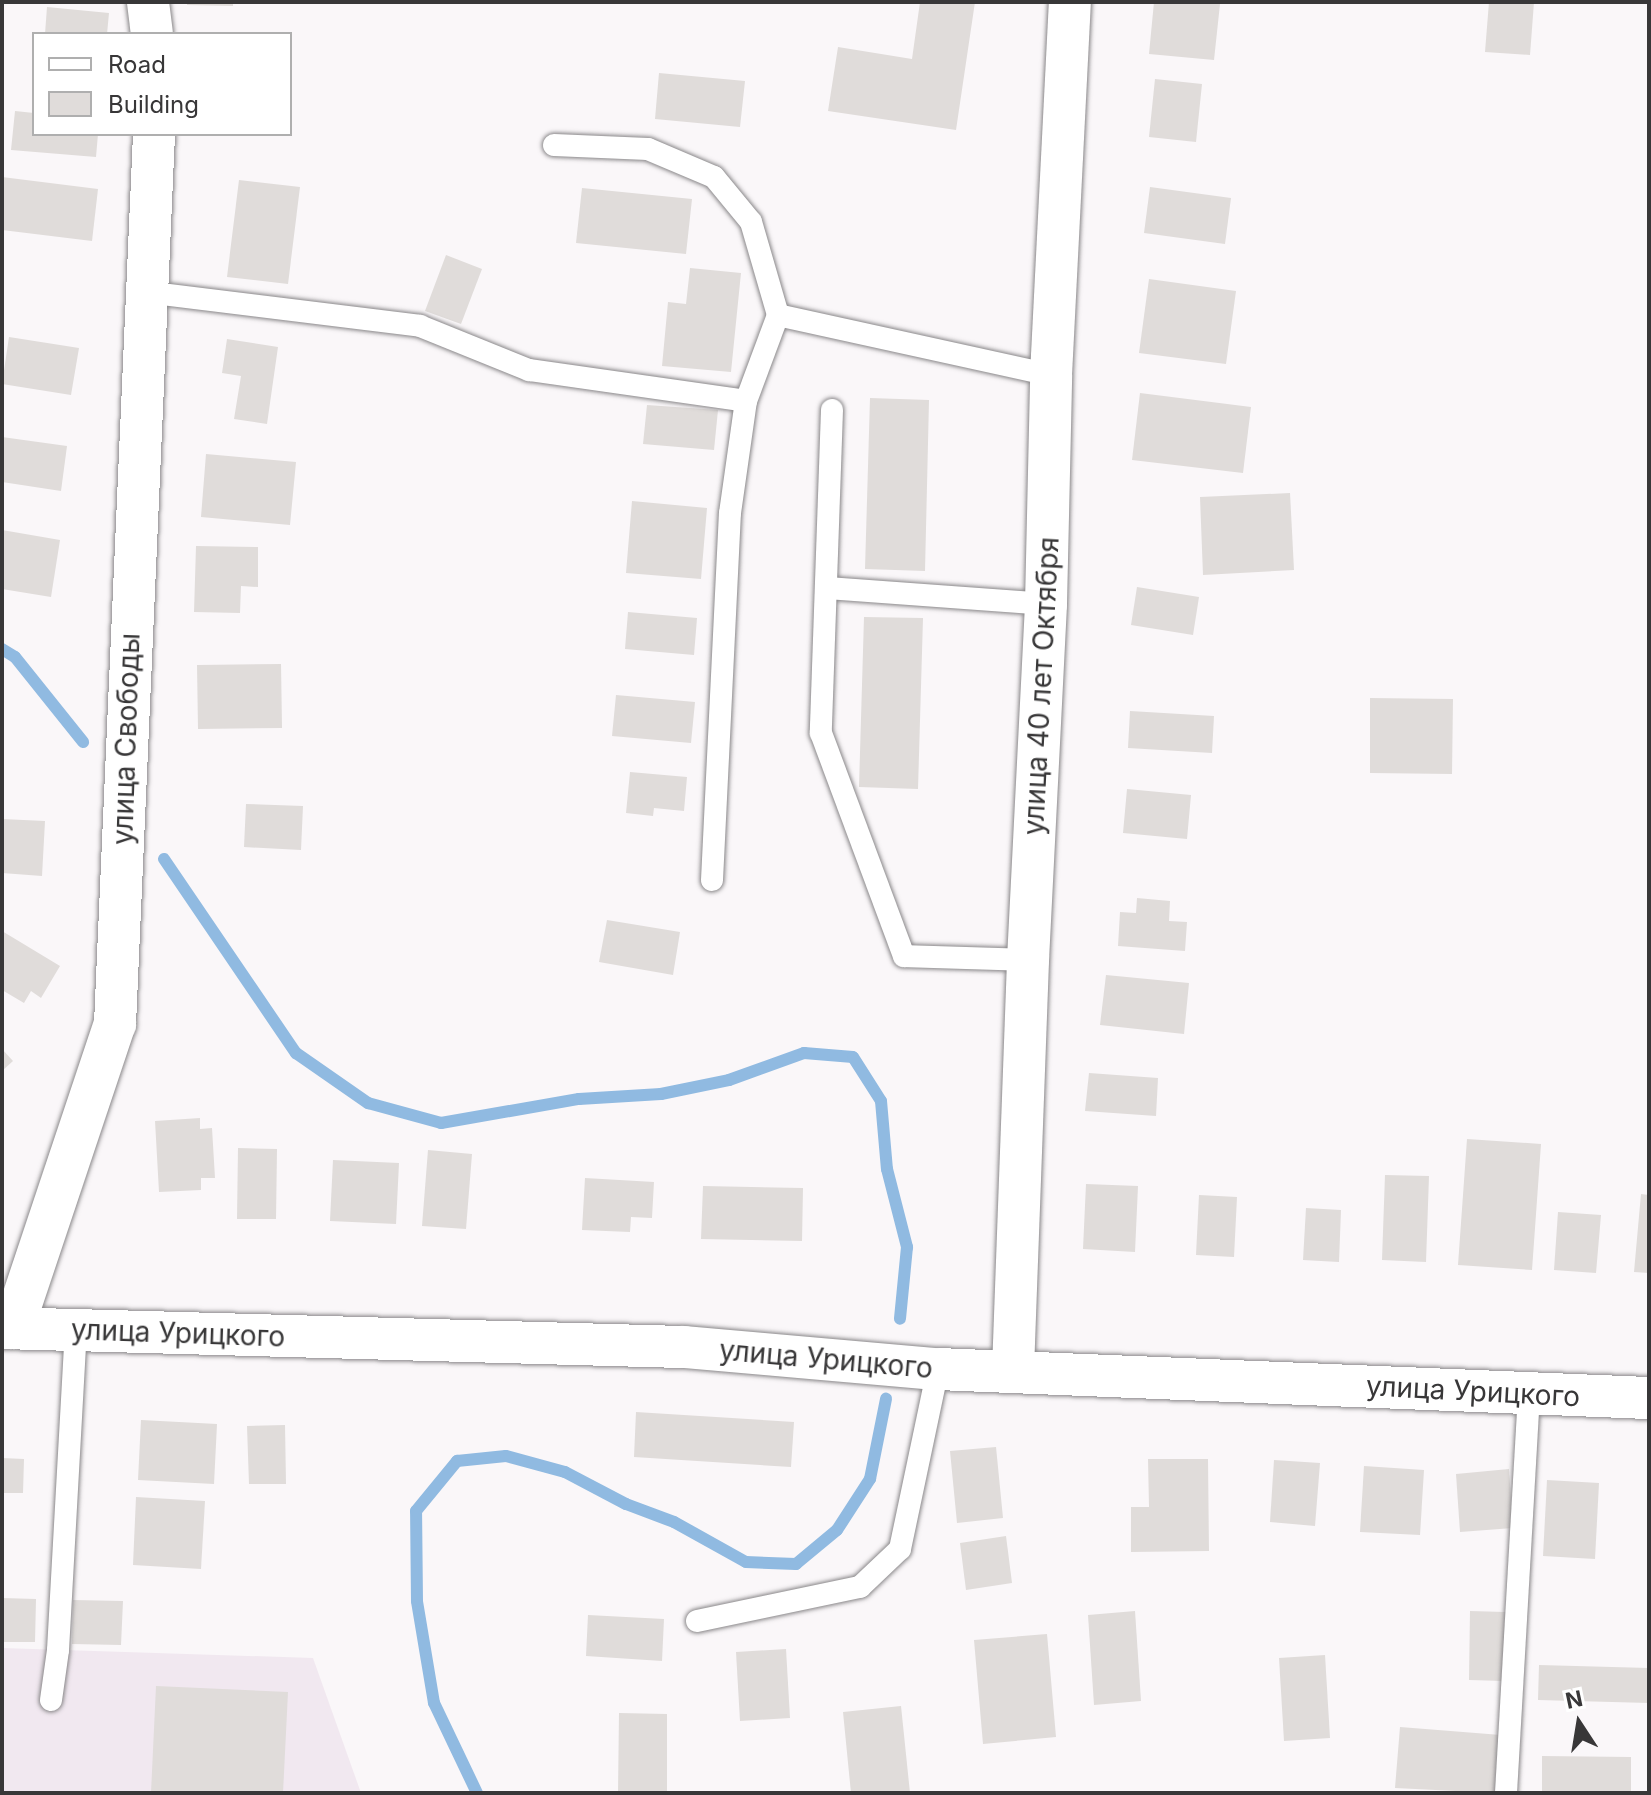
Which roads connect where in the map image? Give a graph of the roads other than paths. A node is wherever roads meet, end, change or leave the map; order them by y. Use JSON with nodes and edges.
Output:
{"nodes":[{"id":1,"x":148,"y":2,"type":"edge"},
{"id":2,"x":1070,"y":2,"type":"edge"},
{"id":3,"x":152,"y":32,"type":"edge"},
{"id":4,"x":154,"y":136,"type":"edge"},
{"id":5,"x":554,"y":145,"type":"dead end"},
{"id":6,"x":145,"y":292,"type":"junction"},
{"id":7,"x":778,"y":315,"type":"junction"},
{"id":8,"x":1051,"y":375,"type":"junction"},
{"id":9,"x":746,"y":401,"type":"junction"},
{"id":10,"x":832,"y":410,"type":"dead end"},
{"id":11,"x":828,"y":588,"type":"junction"},
{"id":12,"x":1046,"y":604,"type":"junction"},
{"id":13,"x":712,"y":880,"type":"dead end"},
{"id":14,"x":1028,"y":960,"type":"junction"},
{"id":15,"x":7,"y":1328,"type":"edge"},
{"id":16,"x":76,"y":1330,"type":"junction"},
{"id":17,"x":938,"y":1369,"type":"junction"},
{"id":18,"x":1013,"y":1370,"type":"junction"},
{"id":19,"x":1529,"y":1393,"type":"junction"},
{"id":20,"x":1649,"y":1398,"type":"edge"},
{"id":21,"x":697,"y":1621,"type":"dead end"},
{"id":22,"x":51,"y":1700,"type":"dead end"},
{"id":23,"x":1506,"y":1793,"type":"edge"}],
"edges":[{"from":1,"to":3,"type":"street"},
{"from":2,"to":8,"type":"street","name":"улица 40 лет Октября"},
{"from":4,"to":6,"type":"street","name":"улица Свободы"},
{"from":5,"to":7,"type":"lane"},
{"from":6,"to":9,"type":"lane"},
{"from":6,"to":15,"type":"street","name":"улица Свободы"},
{"from":7,"to":8,"type":"lane"},
{"from":7,"to":9,"type":"lane"},
{"from":8,"to":12,"type":"street","name":"улица 40 лет Октября"},
{"from":9,"to":13,"type":"lane"},
{"from":10,"to":11,"type":"lane"},
{"from":11,"to":12,"type":"lane"},
{"from":11,"to":14,"type":"lane"},
{"from":12,"to":14,"type":"street","name":"улица 40 лет Октября"},
{"from":14,"to":18,"type":"street","name":"улица 40 лет Октября"},
{"from":15,"to":16,"type":"street","name":"улица Урицкого"},
{"from":16,"to":17,"type":"street","name":"улица Урицкого"},
{"from":16,"to":22,"type":"lane"},
{"from":17,"to":18,"type":"street","name":"улица Урицкого"},
{"from":17,"to":21,"type":"lane"},
{"from":18,"to":19,"type":"street","name":"улица Урицкого"},
{"from":19,"to":20,"type":"street","name":"улица Урицкого"},
{"from":19,"to":23,"type":"lane"}]}
